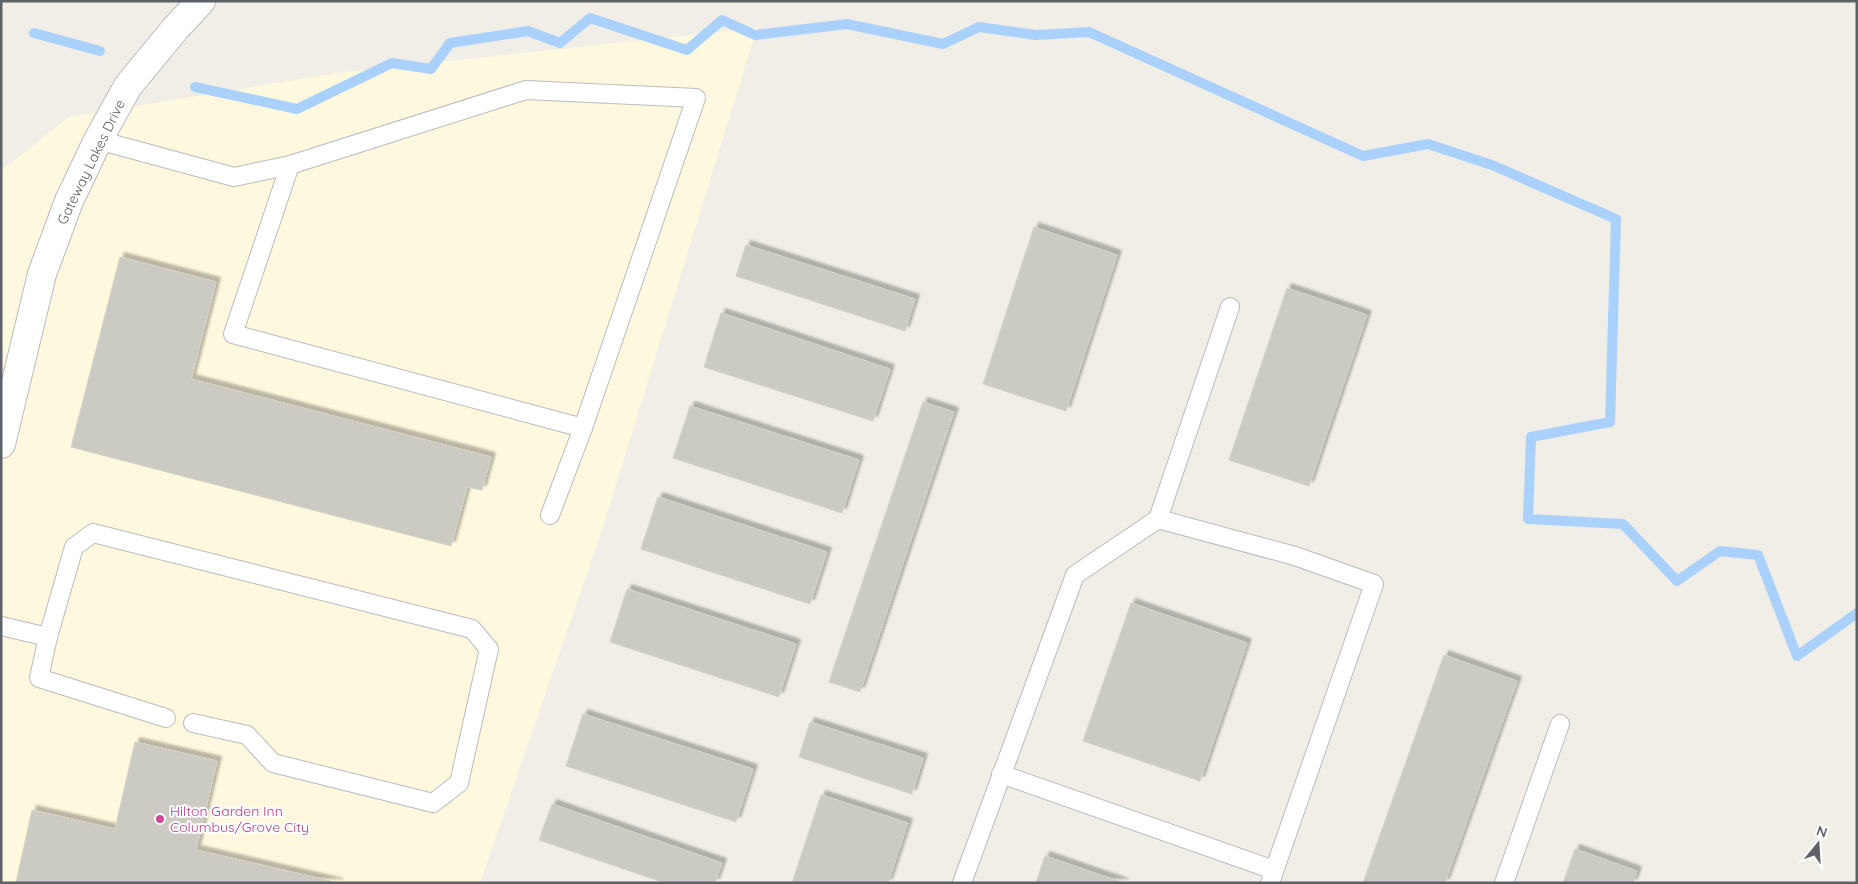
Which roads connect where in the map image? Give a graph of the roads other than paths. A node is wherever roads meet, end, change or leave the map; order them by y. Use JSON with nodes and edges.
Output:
{"nodes":[{"id":1,"x":201,"y":1,"type":"edge"},
{"id":2,"x":98,"y":140,"type":"junction"},
{"id":3,"x":290,"y":165,"type":"junction"},
{"id":4,"x":1230,"y":307,"type":"dead end"},
{"id":5,"x":583,"y":428,"type":"junction"},
{"id":6,"x":3,"y":438,"type":"edge"},
{"id":7,"x":550,"y":515,"type":"dead end"},
{"id":8,"x":1158,"y":519,"type":"junction"},
{"id":9,"x":1,"y":626,"type":"edge"},
{"id":10,"x":48,"y":638,"type":"junction"},
{"id":11,"x":166,"y":718,"type":"dead end"},
{"id":12,"x":192,"y":723,"type":"dead end"},
{"id":13,"x":1560,"y":724,"type":"dead end"},
{"id":14,"x":1001,"y":774,"type":"junction"},
{"id":15,"x":1272,"y":876,"type":"edge"},
{"id":16,"x":962,"y":883,"type":"edge"},
{"id":17,"x":1504,"y":883,"type":"edge"}],
"edges":[{"from":1,"to":2,"type":"street","name":"Gateway Lakes Drive"},
{"from":2,"to":3,"type":"lane"},
{"from":2,"to":6,"type":"street","name":"Gateway Lakes Drive"},
{"from":3,"to":5,"type":"lane"},
{"from":3,"to":5,"type":"lane"},
{"from":4,"to":8,"type":"lane"},
{"from":5,"to":7,"type":"lane"},
{"from":8,"to":14,"type":"lane"},
{"from":8,"to":15,"type":"lane"},
{"from":9,"to":10,"type":"lane"},
{"from":10,"to":11,"type":"lane"},
{"from":10,"to":12,"type":"lane"},
{"from":13,"to":17,"type":"lane"},
{"from":14,"to":15,"type":"lane"},
{"from":14,"to":16,"type":"lane"}]}
